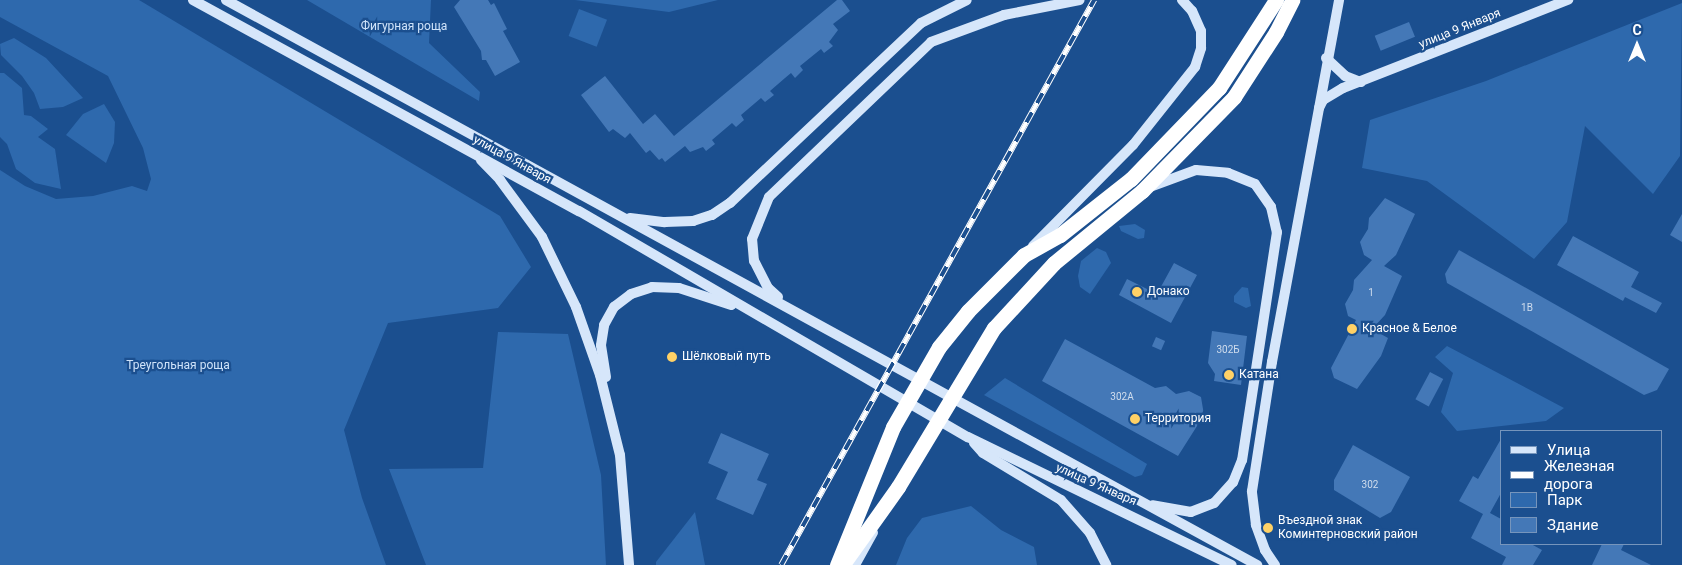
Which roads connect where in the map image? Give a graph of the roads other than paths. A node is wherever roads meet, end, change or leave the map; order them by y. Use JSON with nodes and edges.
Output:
{"nodes":[{"id":1,"x":193,"y":0,"type":"edge"},
{"id":2,"x":226,"y":0,"type":"edge"},
{"id":3,"x":966,"y":0,"type":"edge"},
{"id":4,"x":1078,"y":0,"type":"edge"},
{"id":5,"x":1182,"y":0,"type":"edge"},
{"id":6,"x":1276,"y":0,"type":"edge"},
{"id":7,"x":1292,"y":0,"type":"edge"},
{"id":8,"x":1338,"y":0,"type":"edge"},
{"id":9,"x":1568,"y":0,"type":"edge"},
{"id":10,"x":1326,"y":58,"type":"junction"},
{"id":11,"x":1361,"y":82,"type":"junction"},
{"id":12,"x":1317,"y":111,"type":"junction"},
{"id":13,"x":472,"y":151,"type":"junction"},
{"id":14,"x":1142,"y":190,"type":"junction"},
{"id":15,"x":624,"y":217,"type":"junction"},
{"id":16,"x":1024,"y":256,"type":"junction"},
{"id":17,"x":794,"y":310,"type":"junction"},
{"id":18,"x":754,"y":315,"type":"junction"},
{"id":19,"x":613,"y":422,"type":"junction"},
{"id":20,"x":968,"y":437,"type":"junction"},
{"id":21,"x":898,"y":487,"type":"junction"},
{"id":22,"x":1138,"y":501,"type":"junction"},
{"id":23,"x":629,"y":565,"type":"edge"},
{"id":24,"x":837,"y":565,"type":"edge"},
{"id":25,"x":842,"y":565,"type":"edge"},
{"id":26,"x":855,"y":565,"type":"edge"},
{"id":27,"x":1106,"y":565,"type":"edge"},
{"id":28,"x":1232,"y":565,"type":"edge"},
{"id":29,"x":1257,"y":565,"type":"edge"},
{"id":30,"x":1275,"y":565,"type":"edge"}],
"edges":[{"from":1,"to":13,"type":"main road","name":"улица 9 Января"},
{"from":2,"to":15,"type":"main road","name":"улица 9 Января"},
{"from":3,"to":15,"type":"main road"},
{"from":4,"to":17,"type":"main road"},
{"from":5,"to":16,"type":"main road"},
{"from":6,"to":16,"type":"highway"},
{"from":7,"to":14,"type":"highway"},
{"from":8,"to":10,"type":"main road"},
{"from":9,"to":11,"type":"main road","name":"улица 9 Января"},
{"from":10,"to":11,"type":"main road"},
{"from":10,"to":12,"type":"main road"},
{"from":11,"to":12,"type":"main road","name":"улица 9 Января"},
{"from":12,"to":30,"type":"main road"},
{"from":13,"to":18,"type":"main road","name":"улица 9 Января"},
{"from":13,"to":19,"type":"main road"},
{"from":14,"to":21,"type":"highway"},
{"from":14,"to":22,"type":"main road"},
{"from":15,"to":17,"type":"main road","name":"улица 9 Января"},
{"from":16,"to":24,"type":"highway"},
{"from":17,"to":22,"type":"main road","name":"улица 9 Января"},
{"from":18,"to":19,"type":"main road"},
{"from":18,"to":20,"type":"main road","name":"улица 9 Января"},
{"from":19,"to":23,"type":"main road"},
{"from":20,"to":27,"type":"main road"},
{"from":20,"to":28,"type":"main road","name":"улица 9 Января"},
{"from":21,"to":25,"type":"highway"},
{"from":21,"to":26,"type":"main road"},
{"from":22,"to":29,"type":"main road","name":"улица 9 Января"}]}
